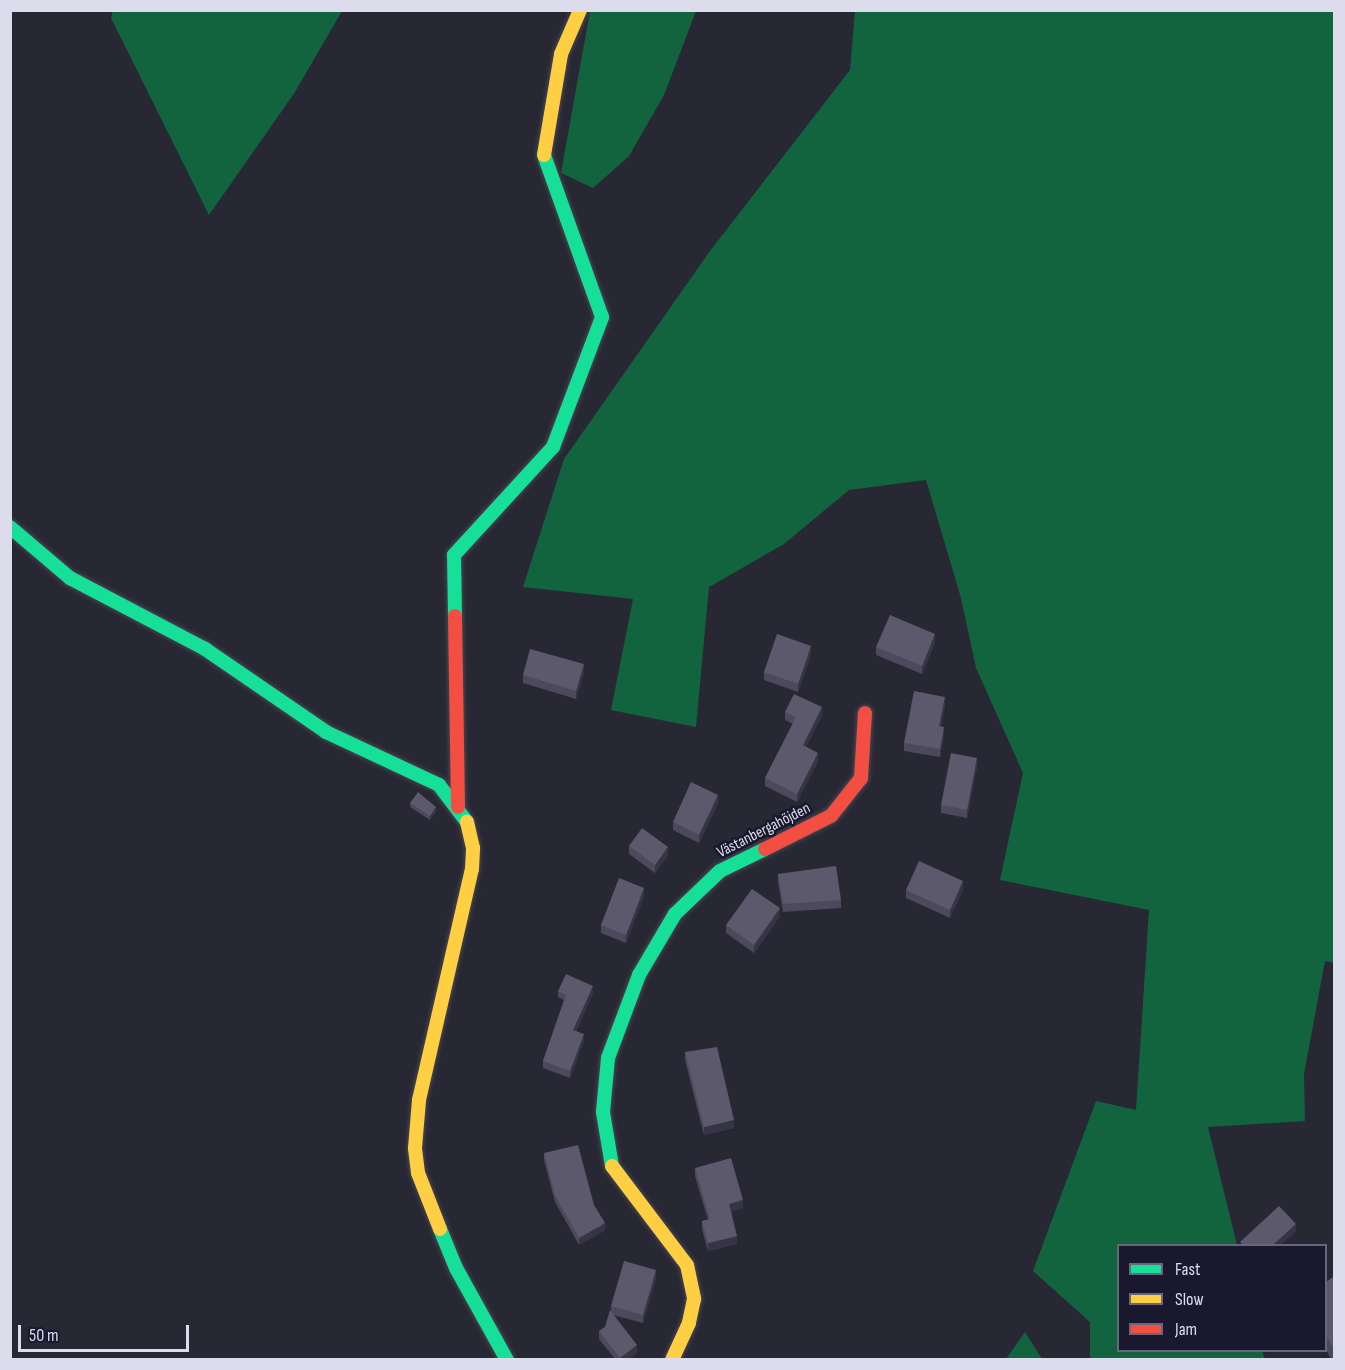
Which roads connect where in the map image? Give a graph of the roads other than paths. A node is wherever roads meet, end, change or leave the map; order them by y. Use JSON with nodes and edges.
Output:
{"nodes":[{"id":1,"x":580,"y":10,"type":"edge"},
{"id":2,"x":10,"y":527,"type":"edge"},
{"id":3,"x":865,"y":713,"type":"dead end"},
{"id":4,"x":458,"y":807,"type":"junction"},
{"id":5,"x":507,"y":1359,"type":"edge"},
{"id":6,"x":672,"y":1359,"type":"edge"}],
"edges":[{"from":1,"to":4,"type":"street"},
{"from":2,"to":4,"type":"street"},
{"from":3,"to":6,"type":"street","name":"Västanbergahöjden"},
{"from":4,"to":5,"type":"street"}]}
